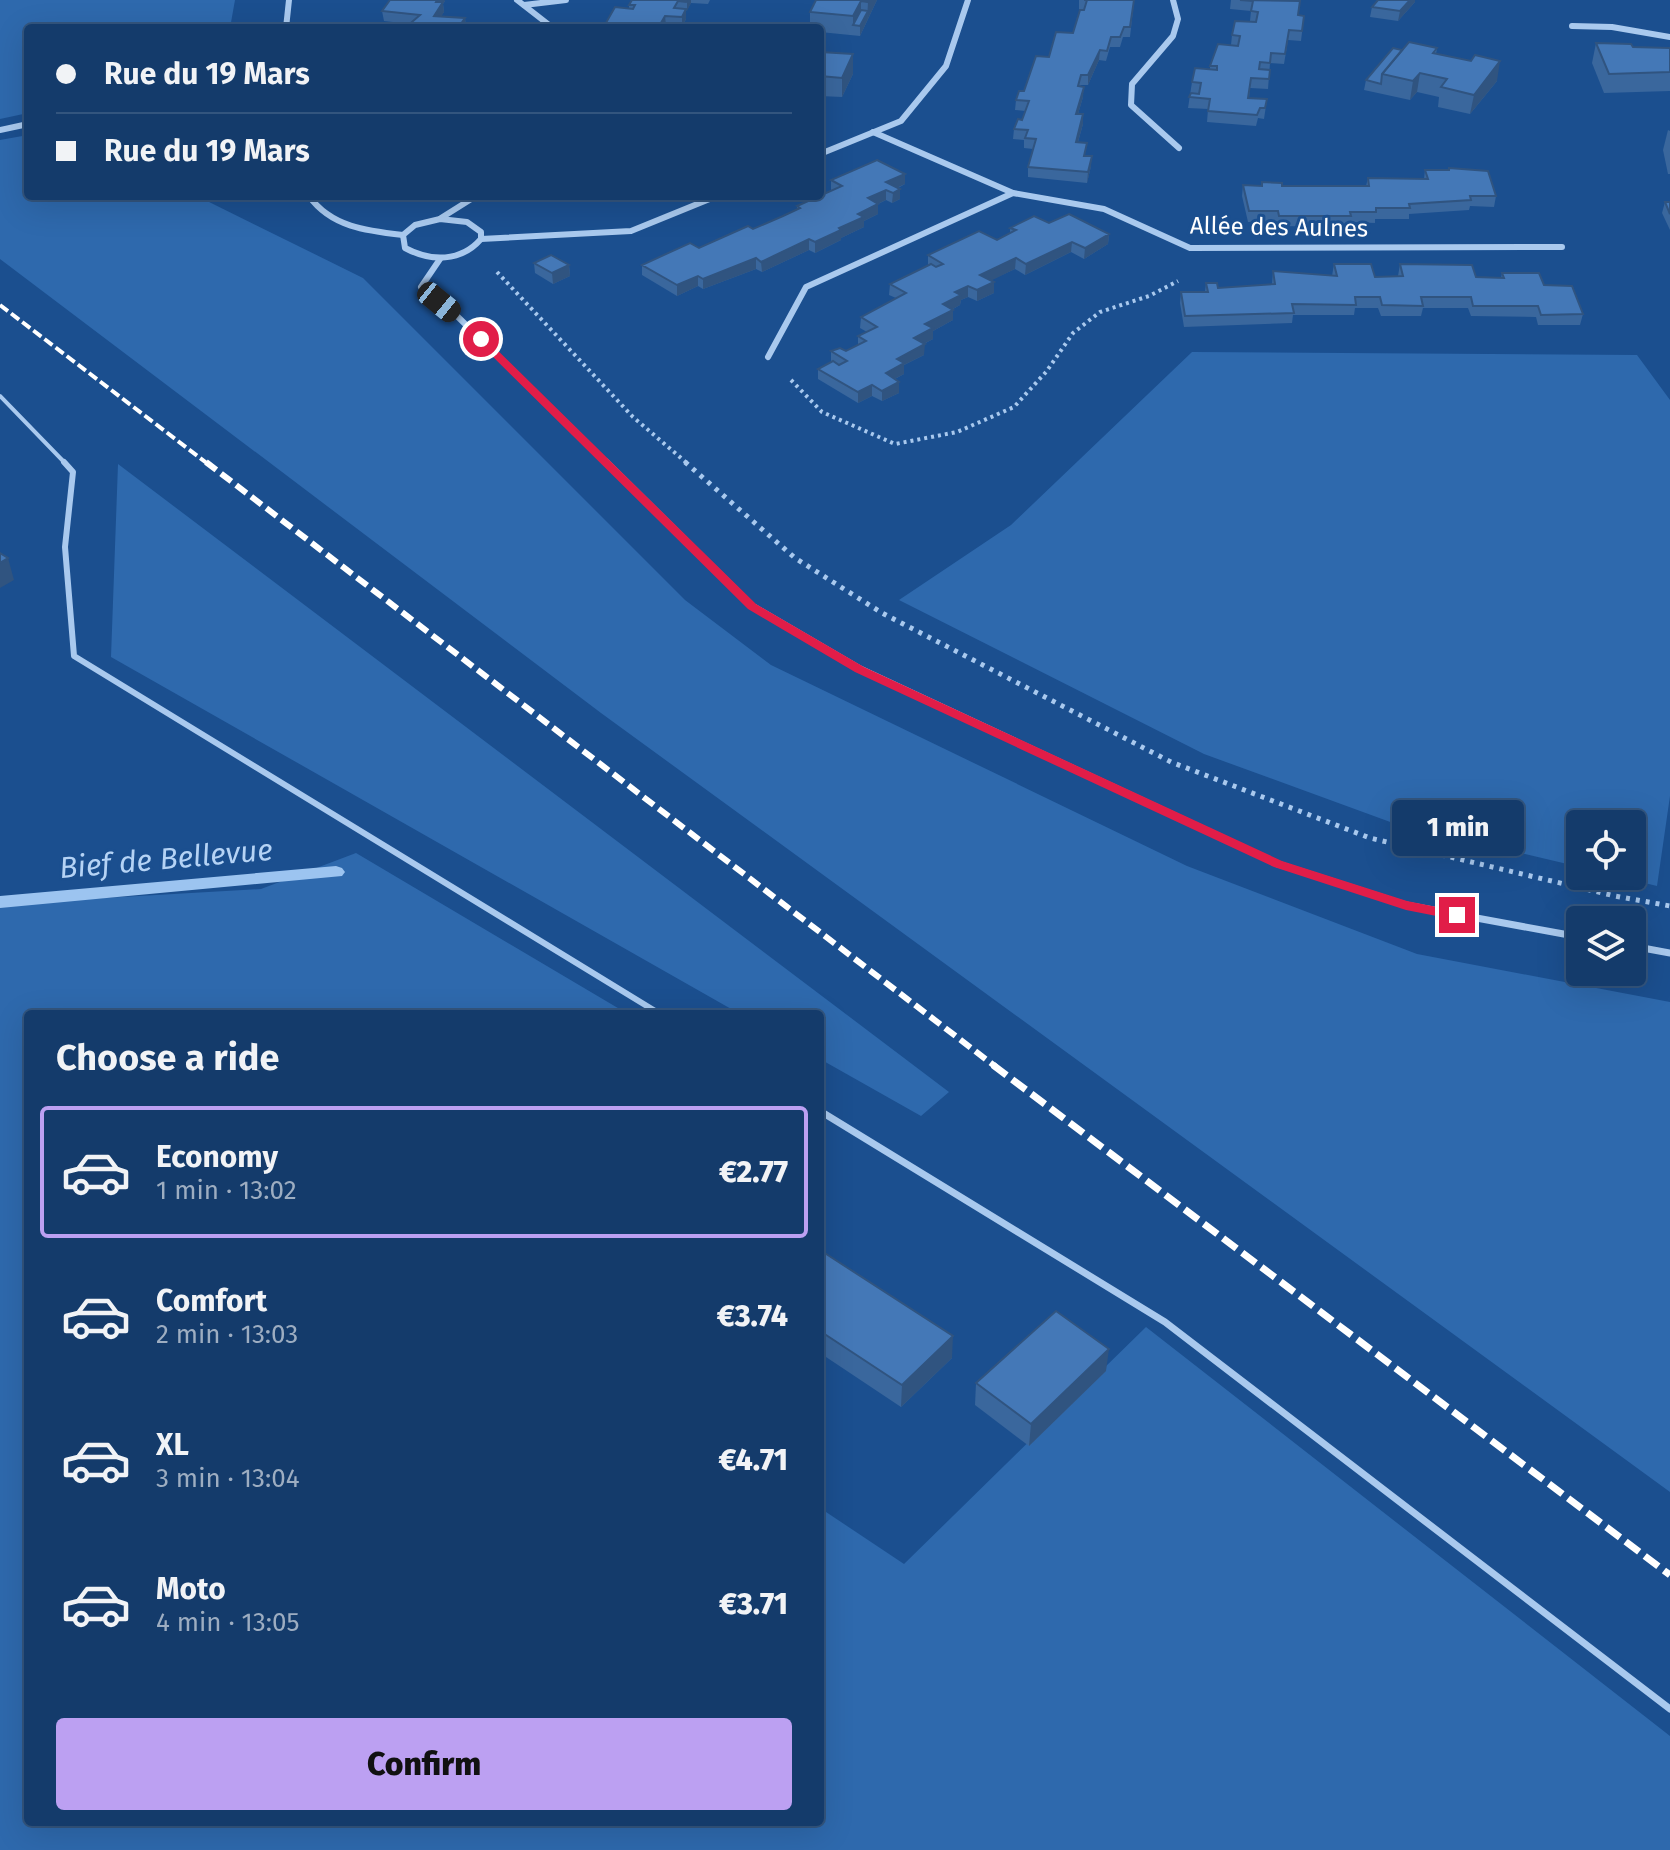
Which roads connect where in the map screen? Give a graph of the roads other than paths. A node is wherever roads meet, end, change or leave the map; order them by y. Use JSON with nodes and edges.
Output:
{"nodes":[{"id":1,"x":289,"y":0,"type":"edge"},
{"id":2,"x":517,"y":0,"type":"edge"},
{"id":3,"x":566,"y":0,"type":"edge"},
{"id":4,"x":968,"y":0,"type":"edge"},
{"id":5,"x":1173,"y":0,"type":"edge"},
{"id":6,"x":523,"y":5,"type":"junction"},
{"id":7,"x":286,"y":24,"type":"edge"},
{"id":8,"x":548,"y":24,"type":"edge"},
{"id":9,"x":1572,"y":26,"type":"dead end"},
{"id":10,"x":1670,"y":37,"type":"edge"},
{"id":11,"x":24,"y":125,"type":"edge"},
{"id":12,"x":0,"y":130,"type":"edge"},
{"id":13,"x":873,"y":132,"type":"junction"},
{"id":14,"x":1179,"y":148,"type":"dead end"},
{"id":15,"x":824,"y":152,"type":"edge"},
{"id":16,"x":1013,"y":193,"type":"junction"},
{"id":17,"x":311,"y":200,"type":"edge"},
{"id":18,"x":470,"y":200,"type":"edge"},
{"id":19,"x":707,"y":200,"type":"edge"},
{"id":20,"x":440,"y":219,"type":"junction"},
{"id":21,"x":403,"y":235,"type":"junction"},
{"id":22,"x":481,"y":239,"type":"junction"},
{"id":23,"x":1562,"y":247,"type":"dead end"},
{"id":24,"x":440,"y":259,"type":"junction"},
{"id":25,"x":768,"y":357,"type":"road end"},
{"id":26,"x":0,"y":396,"type":"edge"},
{"id":27,"x":1566,"y":934,"type":"edge"},
{"id":28,"x":1646,"y":949,"type":"edge"},
{"id":29,"x":1670,"y":953,"type":"edge"},
{"id":30,"x":653,"y":1010,"type":"edge"},
{"id":31,"x":824,"y":1113,"type":"edge"},
{"id":32,"x":1670,"y":1709,"type":"edge"}],
"edges":[{"from":1,"to":7,"type":"street"},
{"from":2,"to":6,"type":"street"},
{"from":3,"to":6,"type":"street"},
{"from":4,"to":13,"type":"street"},
{"from":5,"to":14,"type":"street"},
{"from":6,"to":8,"type":"street"},
{"from":9,"to":10,"type":"street"},
{"from":11,"to":12,"type":"street"},
{"from":13,"to":15,"type":"street"},
{"from":13,"to":16,"type":"street","name":"Allée des Aulnes"},
{"from":16,"to":23,"type":"street","name":"Allée des Aulnes"},
{"from":16,"to":25,"type":"street"},
{"from":17,"to":21,"type":"street"},
{"from":18,"to":20,"type":"street"},
{"from":19,"to":22,"type":"street"},
{"from":20,"to":21,"type":"street"},
{"from":20,"to":22,"type":"street"},
{"from":21,"to":24,"type":"street"},
{"from":22,"to":24,"type":"street"},
{"from":24,"to":27,"type":"street"},
{"from":26,"to":30,"type":"lane"},
{"from":28,"to":29,"type":"street"},
{"from":31,"to":32,"type":"lane"}]}
